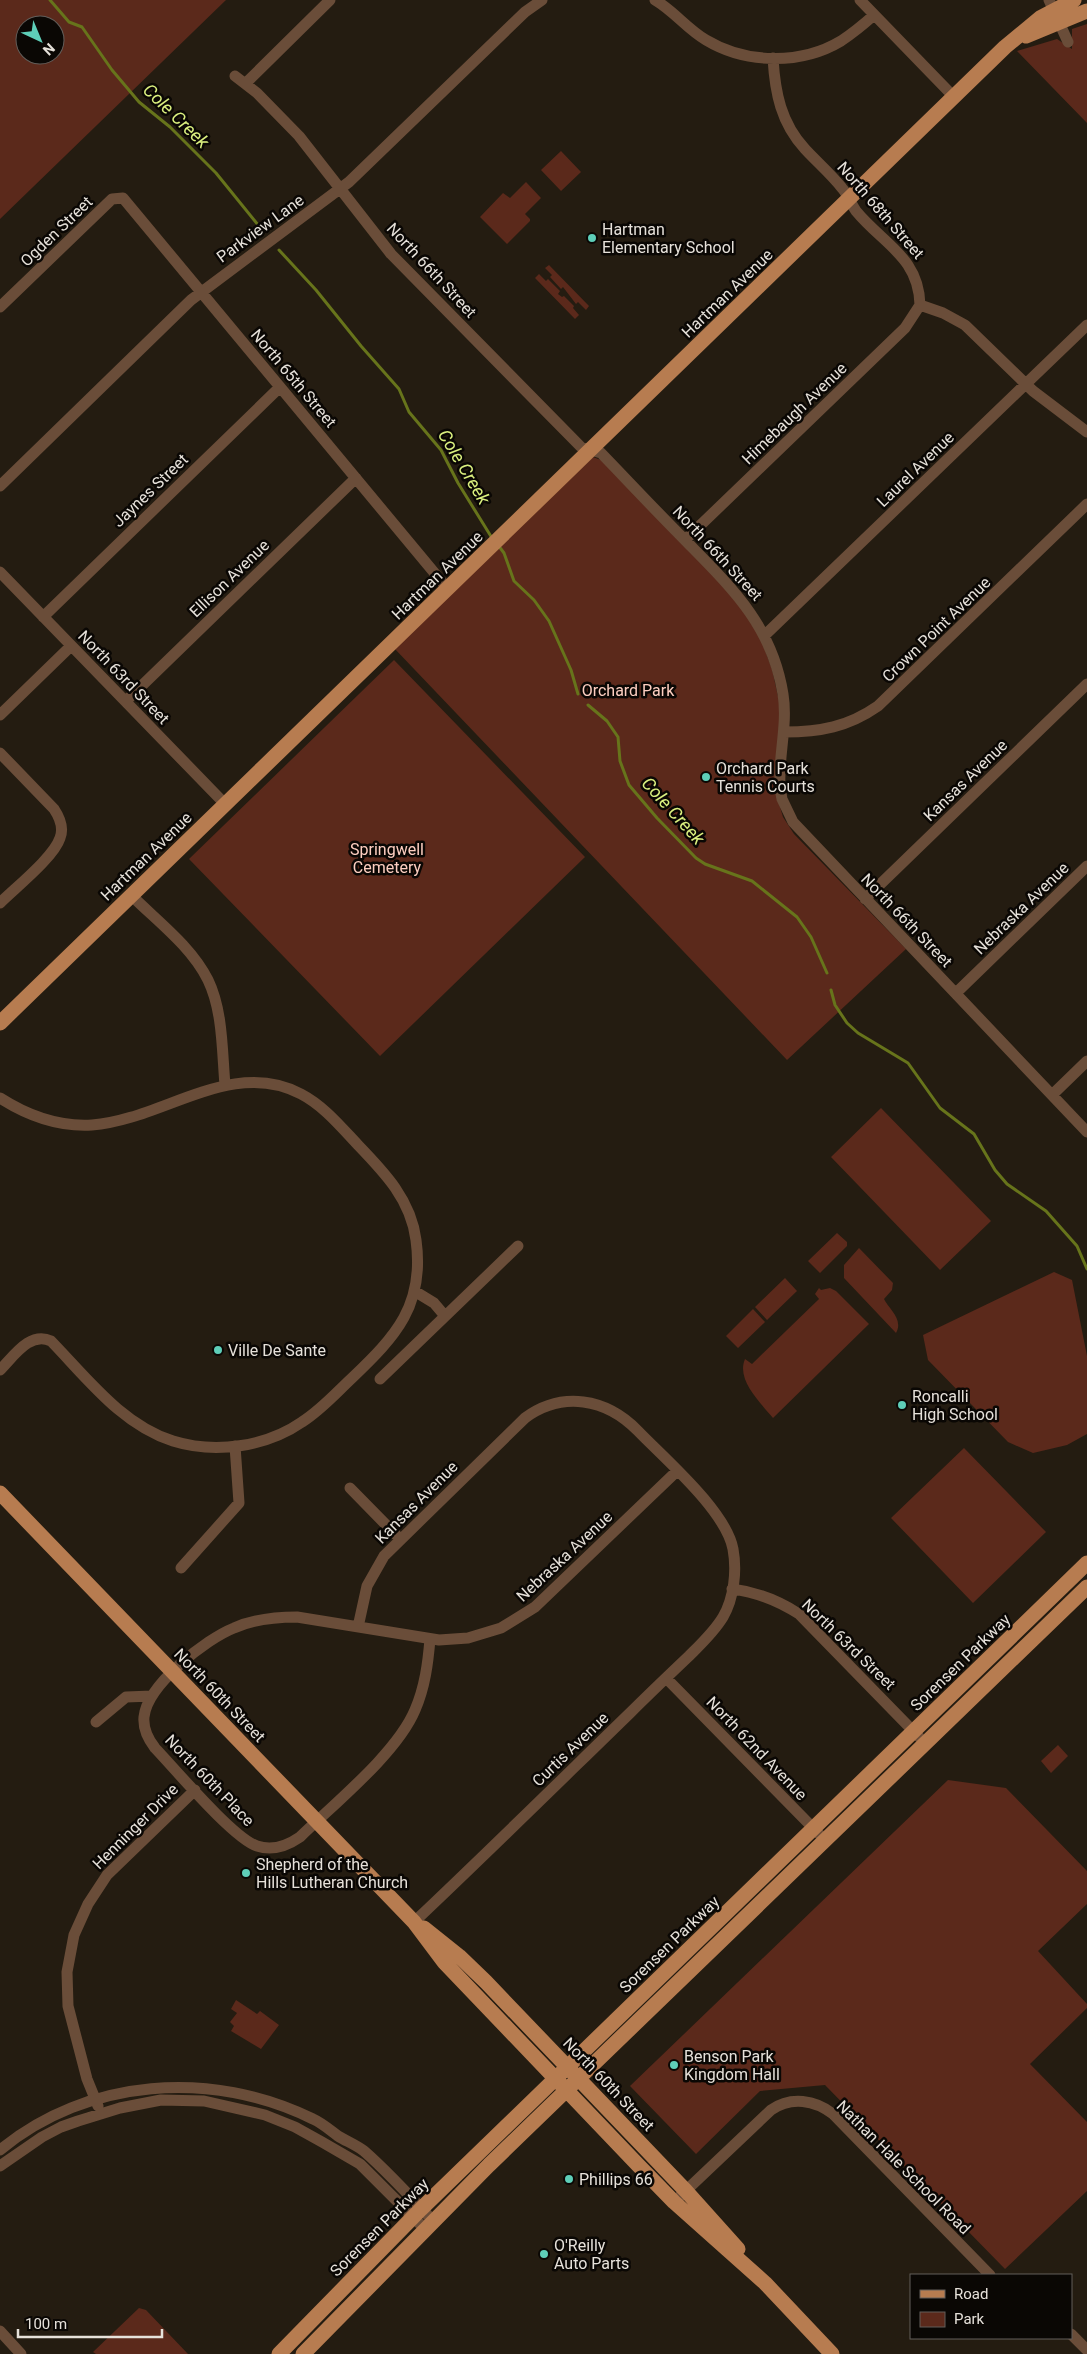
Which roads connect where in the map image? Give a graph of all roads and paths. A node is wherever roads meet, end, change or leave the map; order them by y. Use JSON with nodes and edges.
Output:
{"nodes":[{"id":1,"x":330,"y":0,"type":"edge"},
{"id":2,"x":542,"y":0,"type":"edge"},
{"id":3,"x":655,"y":0,"type":"edge"},
{"id":4,"x":860,"y":0,"type":"edge"},
{"id":5,"x":1074,"y":0,"type":"edge"},
{"id":6,"x":1054,"y":10,"type":"edge"},
{"id":7,"x":1087,"y":11,"type":"edge"},
{"id":8,"x":874,"y":14,"type":"junction"},
{"id":9,"x":1068,"y":42,"type":"dead end"},
{"id":10,"x":773,"y":58,"type":"junction"},
{"id":11,"x":235,"y":76,"type":"dead end"},
{"id":12,"x":246,"y":83,"type":"junction"},
{"id":13,"x":954,"y":97,"type":"junction"},
{"id":14,"x":341,"y":189,"type":"junction"},
{"id":15,"x":112,"y":199,"type":"joint"},
{"id":16,"x":849,"y":199,"type":"junction"},
{"id":17,"x":201,"y":292,"type":"junction"},
{"id":18,"x":920,"y":305,"type":"junction"},
{"id":19,"x":0,"y":308,"type":"edge"},
{"id":20,"x":1087,"y":325,"type":"edge"},
{"id":21,"x":1026,"y":385,"type":"junction"},
{"id":22,"x":280,"y":387,"type":"junction"},
{"id":23,"x":1087,"y":432,"type":"edge"},
{"id":24,"x":590,"y":451,"type":"junction"},
{"id":25,"x":356,"y":478,"type":"junction"},
{"id":26,"x":0,"y":486,"type":"edge"},
{"id":27,"x":1087,"y":504,"type":"edge"},
{"id":28,"x":685,"y":540,"type":"junction"},
{"id":29,"x":0,"y":572,"type":"edge"},
{"id":30,"x":448,"y":588,"type":"junction"},
{"id":31,"x":43,"y":617,"type":"junction"},
{"id":32,"x":764,"y":636,"type":"junction"},
{"id":33,"x":72,"y":646,"type":"junction"},
{"id":34,"x":1087,"y":684,"type":"edge"},
{"id":35,"x":126,"y":702,"type":"junction"},
{"id":36,"x":0,"y":715,"type":"edge"},
{"id":37,"x":784,"y":732,"type":"junction"},
{"id":38,"x":0,"y":752,"type":"edge"},
{"id":39,"x":225,"y":804,"type":"junction"},
{"id":40,"x":1087,"y":866,"type":"edge"},
{"id":41,"x":131,"y":895,"type":"junction"},
{"id":42,"x":865,"y":899,"type":"junction"},
{"id":43,"x":0,"y":903,"type":"edge"},
{"id":44,"x":956,"y":993,"type":"junction"},
{"id":45,"x":0,"y":1023,"type":"edge"},
{"id":46,"x":1087,"y":1061,"type":"edge"},
{"id":47,"x":225,"y":1085,"type":"junction"},
{"id":48,"x":1052,"y":1095,"type":"junction"},
{"id":49,"x":0,"y":1098,"type":"edge"},
{"id":50,"x":1087,"y":1132,"type":"edge"},
{"id":51,"x":518,"y":1246,"type":"dead end"},
{"id":52,"x":416,"y":1292,"type":"junction"},
{"id":53,"x":445,"y":1316,"type":"junction"},
{"id":54,"x":0,"y":1370,"type":"edge"},
{"id":55,"x":380,"y":1379,"type":"dead end"},
{"id":56,"x":235,"y":1446,"type":"junction"},
{"id":57,"x":677,"y":1471,"type":"junction"},
{"id":58,"x":350,"y":1488,"type":"dead end"},
{"id":59,"x":0,"y":1493,"type":"edge"},
{"id":60,"x":400,"y":1539,"type":"junction"},
{"id":61,"x":1087,"y":1563,"type":"edge"},
{"id":62,"x":181,"y":1568,"type":"dead end"},
{"id":63,"x":1087,"y":1587,"type":"edge"},
{"id":64,"x":732,"y":1589,"type":"junction"},
{"id":65,"x":358,"y":1627,"type":"junction"},
{"id":66,"x":430,"y":1639,"type":"junction"},
{"id":67,"x":174,"y":1672,"type":"junction"},
{"id":68,"x":666,"y":1678,"type":"junction"},
{"id":69,"x":152,"y":1696,"type":"junction"},
{"id":70,"x":96,"y":1722,"type":"dead end"},
{"id":71,"x":914,"y":1731,"type":"junction"},
{"id":72,"x":925,"y":1743,"type":"junction"},
{"id":73,"x":195,"y":1790,"type":"junction"},
{"id":74,"x":317,"y":1821,"type":"junction"},
{"id":75,"x":813,"y":1828,"type":"junction"},
{"id":76,"x":825,"y":1841,"type":"junction"},
{"id":77,"x":414,"y":1922,"type":"junction"},
{"id":78,"x":568,"y":2067,"type":"junction"},
{"id":79,"x":579,"y":2078,"type":"junction"},
{"id":80,"x":556,"y":2079,"type":"junction"},
{"id":81,"x":567,"y":2091,"type":"junction"},
{"id":82,"x":96,"y":2099,"type":"junction"},
{"id":83,"x":100,"y":2114,"type":"junction"},
{"id":84,"x":0,"y":2150,"type":"edge"},
{"id":85,"x":0,"y":2166,"type":"edge"},
{"id":86,"x":686,"y":2191,"type":"junction"},
{"id":87,"x":674,"y":2202,"type":"junction"},
{"id":88,"x":417,"y":2213,"type":"junction"},
{"id":89,"x":429,"y":2225,"type":"junction"},
{"id":90,"x":989,"y":2274,"type":"edge"},
{"id":91,"x":765,"y":2284,"type":"junction"},
{"id":92,"x":0,"y":2330,"type":"edge"},
{"id":93,"x":1072,"y":2335,"type":"edge"},
{"id":94,"x":1087,"y":2350,"type":"edge"},
{"id":95,"x":21,"y":2354,"type":"edge"},
{"id":96,"x":279,"y":2354,"type":"edge"},
{"id":97,"x":303,"y":2354,"type":"edge"},
{"id":98,"x":832,"y":2354,"type":"edge"}],
"edges":[{"from":1,"to":12,"type":"street"},
{"from":2,"to":14,"type":"street","name":"Parkview Lane"},
{"from":3,"to":10,"type":"street"},
{"from":4,"to":8,"type":"street"},
{"from":5,"to":6,"type":"main road","name":"Hartman Avenue"},
{"from":6,"to":7,"type":"main road","name":"Hartman Avenue"},
{"from":6,"to":9,"type":"street"},
{"from":6,"to":13,"type":"main road","name":"Hartman Avenue"},
{"from":8,"to":10,"type":"street"},
{"from":8,"to":13,"type":"street"},
{"from":10,"to":16,"type":"street","name":"North 68th Street"},
{"from":11,"to":12,"type":"street","name":"North 66th Street"},
{"from":12,"to":14,"type":"street","name":"North 66th Street"},
{"from":13,"to":16,"type":"main road","name":"Hartman Avenue"},
{"from":14,"to":17,"type":"street","name":"Parkview Lane"},
{"from":14,"to":24,"type":"street","name":"North 66th Street"},
{"from":15,"to":17,"type":"street","name":"North 65th Street"},
{"from":15,"to":19,"type":"street","name":"Ogden Street"},
{"from":16,"to":18,"type":"street","name":"North 68th Street"},
{"from":16,"to":24,"type":"main road","name":"Hartman Avenue"},
{"from":17,"to":22,"type":"street","name":"North 65th Street"},
{"from":17,"to":26,"type":"street","name":"Parkview Lane"},
{"from":18,"to":21,"type":"street"},
{"from":18,"to":28,"type":"street","name":"Himebaugh Avenue"},
{"from":20,"to":21,"type":"street","name":"Laurel Avenue"},
{"from":21,"to":23,"type":"street"},
{"from":21,"to":32,"type":"street","name":"Laurel Avenue"},
{"from":22,"to":25,"type":"street","name":"North 65th Street"},
{"from":22,"to":31,"type":"street","name":"Jaynes Street"},
{"from":24,"to":28,"type":"street","name":"North 66th Street"},
{"from":24,"to":30,"type":"main road","name":"Hartman Avenue"},
{"from":25,"to":30,"type":"street","name":"North 65th Street"},
{"from":25,"to":35,"type":"street","name":"Ellison Avenue"},
{"from":27,"to":37,"type":"street","name":"Crown Point Avenue"},
{"from":28,"to":32,"type":"street","name":"North 66th Street"},
{"from":29,"to":31,"type":"street","name":"North 63rd Street"},
{"from":30,"to":39,"type":"main road","name":"Hartman Avenue"},
{"from":31,"to":33,"type":"street","name":"North 63rd Street"},
{"from":32,"to":37,"type":"street","name":"North 66th Street"},
{"from":33,"to":35,"type":"street","name":"North 63rd Street"},
{"from":33,"to":36,"type":"street"},
{"from":34,"to":42,"type":"street","name":"Kansas Avenue"},
{"from":35,"to":39,"type":"street","name":"North 63rd Street"},
{"from":37,"to":42,"type":"street","name":"North 66th Street"},
{"from":38,"to":43,"type":"street"},
{"from":39,"to":41,"type":"main road","name":"Hartman Avenue"},
{"from":40,"to":44,"type":"street","name":"Nebraska Avenue"},
{"from":41,"to":45,"type":"main road","name":"Hartman Avenue"},
{"from":41,"to":47,"type":"street"},
{"from":42,"to":44,"type":"street","name":"North 66th Street"},
{"from":44,"to":48,"type":"street","name":"North 66th Street"},
{"from":46,"to":48,"type":"street"},
{"from":47,"to":49,"type":"street"},
{"from":47,"to":52,"type":"street"},
{"from":48,"to":50,"type":"street","name":"North 66th Street"},
{"from":51,"to":53,"type":"street"},
{"from":52,"to":53,"type":"street"},
{"from":52,"to":56,"type":"street"},
{"from":53,"to":55,"type":"street"},
{"from":54,"to":56,"type":"street"},
{"from":56,"to":62,"type":"street"},
{"from":57,"to":60,"type":"street","name":"Kansas Avenue"},
{"from":57,"to":64,"type":"street"},
{"from":57,"to":66,"type":"street","name":"Nebraska Avenue"},
{"from":58,"to":60,"type":"street"},
{"from":59,"to":67,"type":"main road","name":"North 60th Street"},
{"from":60,"to":65,"type":"street","name":"Kansas Avenue"},
{"from":61,"to":71,"type":"main road","name":"Sorensen Parkway"},
{"from":63,"to":72,"type":"main road","name":"Sorensen Parkway"},
{"from":64,"to":68,"type":"street","name":"Curtis Avenue"},
{"from":64,"to":71,"type":"street","name":"North 63rd Street"},
{"from":65,"to":66,"type":"street","name":"Nebraska Avenue"},
{"from":65,"to":67,"type":"street"},
{"from":66,"to":74,"type":"street"},
{"from":67,"to":69,"type":"street","name":"North 60th Place"},
{"from":67,"to":74,"type":"main road","name":"North 60th Street"},
{"from":68,"to":75,"type":"street","name":"North 62nd Avenue"},
{"from":68,"to":77,"type":"street","name":"Curtis Avenue"},
{"from":69,"to":70,"type":"street"},
{"from":69,"to":73,"type":"street","name":"North 60th Place"},
{"from":71,"to":72,"type":"street","name":"North 63rd Street"},
{"from":71,"to":75,"type":"main road","name":"Sorensen Parkway"},
{"from":72,"to":76,"type":"main road","name":"Sorensen Parkway"},
{"from":73,"to":74,"type":"street","name":"North 60th Place"},
{"from":73,"to":82,"type":"street","name":"Henninger Drive"},
{"from":74,"to":77,"type":"main road","name":"North 60th Street"},
{"from":75,"to":76,"type":"street","name":"North 62nd Avenue"},
{"from":75,"to":78,"type":"main road","name":"Sorensen Parkway"},
{"from":76,"to":79,"type":"main road","name":"Sorensen Parkway"},
{"from":77,"to":78,"type":"main road","name":"North 60th Street"},
{"from":77,"to":80,"type":"main road","name":"North 60th Street"},
{"from":78,"to":79,"type":"main road","name":"North 60th Street"},
{"from":78,"to":80,"type":"main road","name":"Sorensen Parkway"},
{"from":79,"to":81,"type":"main road","name":"Sorensen Parkway"},
{"from":79,"to":86,"type":"main road","name":"North 60th Street"},
{"from":80,"to":81,"type":"main road","name":"North 60th Street"},
{"from":80,"to":88,"type":"main road","name":"Sorensen Parkway"},
{"from":81,"to":87,"type":"main road","name":"North 60th Street"},
{"from":81,"to":89,"type":"main road","name":"Sorensen Parkway"},
{"from":82,"to":83,"type":"street","name":"Henninger Drive"},
{"from":82,"to":84,"type":"street"},
{"from":82,"to":88,"type":"street"},
{"from":83,"to":85,"type":"street"},
{"from":83,"to":88,"type":"street"},
{"from":86,"to":87,"type":"street","name":"Nathan Hale School Road"},
{"from":86,"to":90,"type":"street","name":"Nathan Hale School Road"},
{"from":86,"to":91,"type":"main road","name":"North 60th Street"},
{"from":87,"to":91,"type":"main road","name":"North 60th Street"},
{"from":88,"to":89,"type":"street"},
{"from":88,"to":96,"type":"main road","name":"Sorensen Parkway"},
{"from":89,"to":97,"type":"main road","name":"Sorensen Parkway"},
{"from":91,"to":98,"type":"main road","name":"North 60th Street"},
{"from":92,"to":95,"type":"street"},
{"from":93,"to":94,"type":"street"}]}
